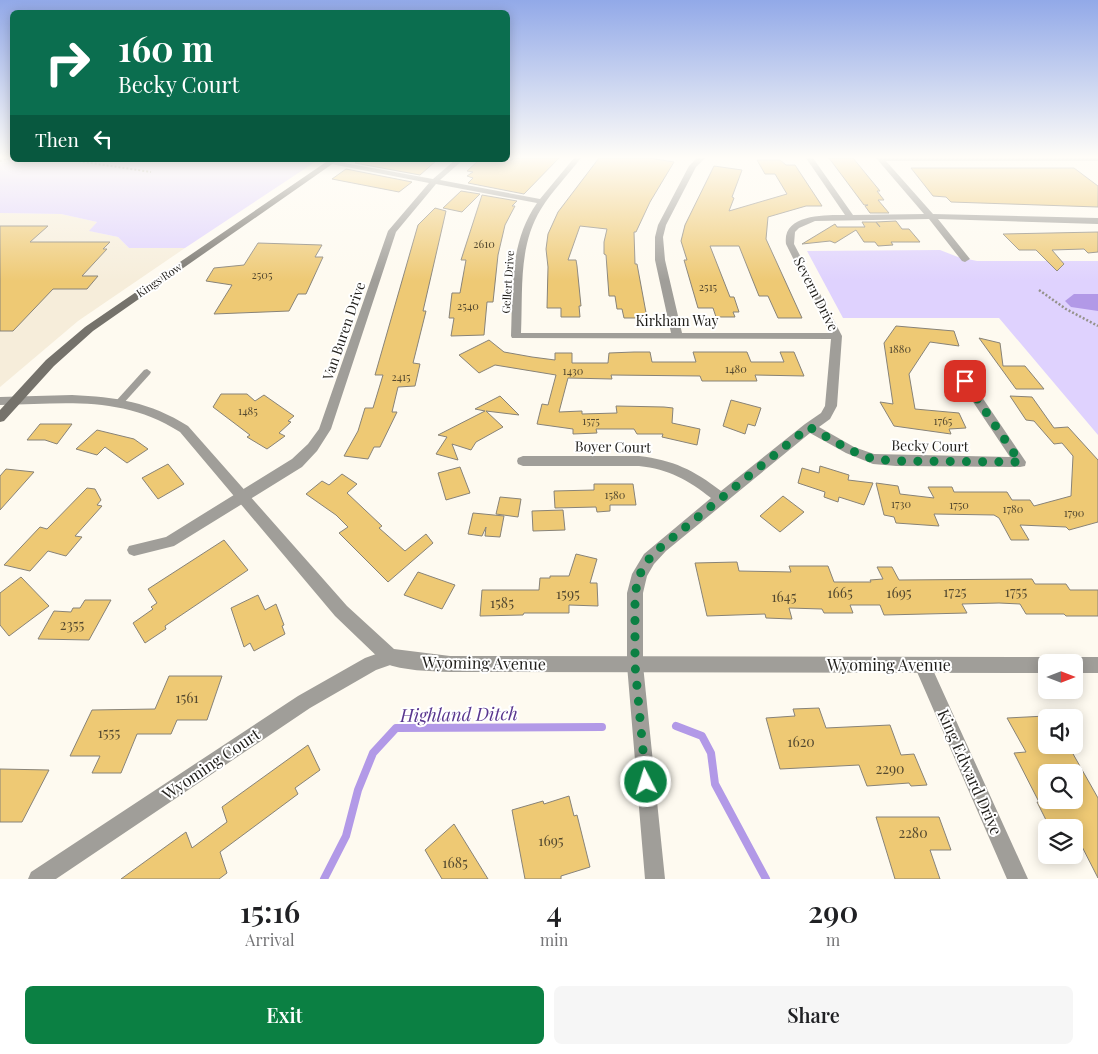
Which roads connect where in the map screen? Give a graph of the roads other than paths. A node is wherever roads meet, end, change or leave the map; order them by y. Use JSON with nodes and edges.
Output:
{"nodes":[{"id":1,"x":278,"y":199,"type":"edge"},
{"id":2,"x":419,"y":199,"type":"edge"},
{"id":3,"x":526,"y":199,"type":"edge"},
{"id":4,"x":544,"y":199,"type":"edge"},
{"id":5,"x":676,"y":199,"type":"edge"},
{"id":6,"x":837,"y":199,"type":"edge"},
{"id":7,"x":916,"y":199,"type":"edge"},
{"id":8,"x":542,"y":202,"type":"junction"},
{"id":9,"x":931,"y":216,"type":"junction"},
{"id":10,"x":850,"y":218,"type":"junction"},
{"id":11,"x":1098,"y":221,"type":"edge"},
{"id":12,"x":965,"y":259,"type":"dead end"},
{"id":13,"x":516,"y":336,"type":"joint"},
{"id":14,"x":677,"y":336,"type":"junction"},
{"id":15,"x":837,"y":336,"type":"junction"},
{"id":16,"x":147,"y":372,"type":"dead end"},
{"id":17,"x":965,"y":381,"type":"dead end"},
{"id":18,"x":7,"y":401,"type":"edge"},
{"id":19,"x":119,"y":403,"type":"junction"},
{"id":20,"x":0,"y":418,"type":"edge"},
{"id":21,"x":809,"y":427,"type":"junction"},
{"id":22,"x":523,"y":461,"type":"dead end"},
{"id":23,"x":243,"y":497,"type":"junction"},
{"id":24,"x":722,"y":499,"type":"junction"},
{"id":25,"x":134,"y":550,"type":"dead end"},
{"id":26,"x":390,"y":657,"type":"junction"},
{"id":27,"x":635,"y":665,"type":"junction"},
{"id":28,"x":922,"y":665,"type":"junction"},
{"id":29,"x":1038,"y":665,"type":"edge"},
{"id":30,"x":1083,"y":665,"type":"edge"},
{"id":31,"x":1098,"y":665,"type":"edge"},
{"id":32,"x":38,"y":879,"type":"edge"},
{"id":33,"x":655,"y":879,"type":"edge"},
{"id":34,"x":1018,"y":879,"type":"edge"}],
"edges":[{"from":1,"to":18,"type":"main road","name":"Kings Row"},
{"from":2,"to":23,"type":"street","name":"Van Buren Drive"},
{"from":3,"to":8,"type":"street"},
{"from":4,"to":8,"type":"street","name":"Gellert Drive"},
{"from":5,"to":14,"type":"street"},
{"from":6,"to":10,"type":"street"},
{"from":7,"to":9,"type":"street"},
{"from":8,"to":13,"type":"street","name":"Gellert Drive"},
{"from":9,"to":10,"type":"street","name":"Severn Drive"},
{"from":9,"to":11,"type":"street","name":"Severn Drive"},
{"from":9,"to":12,"type":"street"},
{"from":10,"to":15,"type":"street","name":"Severn Drive"},
{"from":13,"to":14,"type":"street","name":"Kirkham Way"},
{"from":14,"to":15,"type":"street","name":"Kirkham Way"},
{"from":15,"to":21,"type":"street","name":"Severn Drive"},
{"from":16,"to":19,"type":"lane"},
{"from":17,"to":21,"type":"street","name":"Becky Court"},
{"from":18,"to":19,"type":"street"},
{"from":18,"to":20,"type":"main road","name":"Kings Row"},
{"from":19,"to":23,"type":"street"},
{"from":21,"to":24,"type":"street","name":"Severn Drive"},
{"from":22,"to":24,"type":"street","name":"Boyer Court"},
{"from":23,"to":25,"type":"street","name":"Van Buren Drive"},
{"from":23,"to":26,"type":"street"},
{"from":24,"to":27,"type":"street","name":"Severn Drive"},
{"from":26,"to":27,"type":"street","name":"Wyoming Avenue"},
{"from":26,"to":32,"type":"street","name":"Wyoming Court"},
{"from":27,"to":28,"type":"street","name":"Wyoming Avenue"},
{"from":27,"to":33,"type":"street","name":"Severn Drive"},
{"from":28,"to":29,"type":"street","name":"Wyoming Avenue"},
{"from":28,"to":34,"type":"street","name":"King Edward Drive"},
{"from":30,"to":31,"type":"street"}]}
